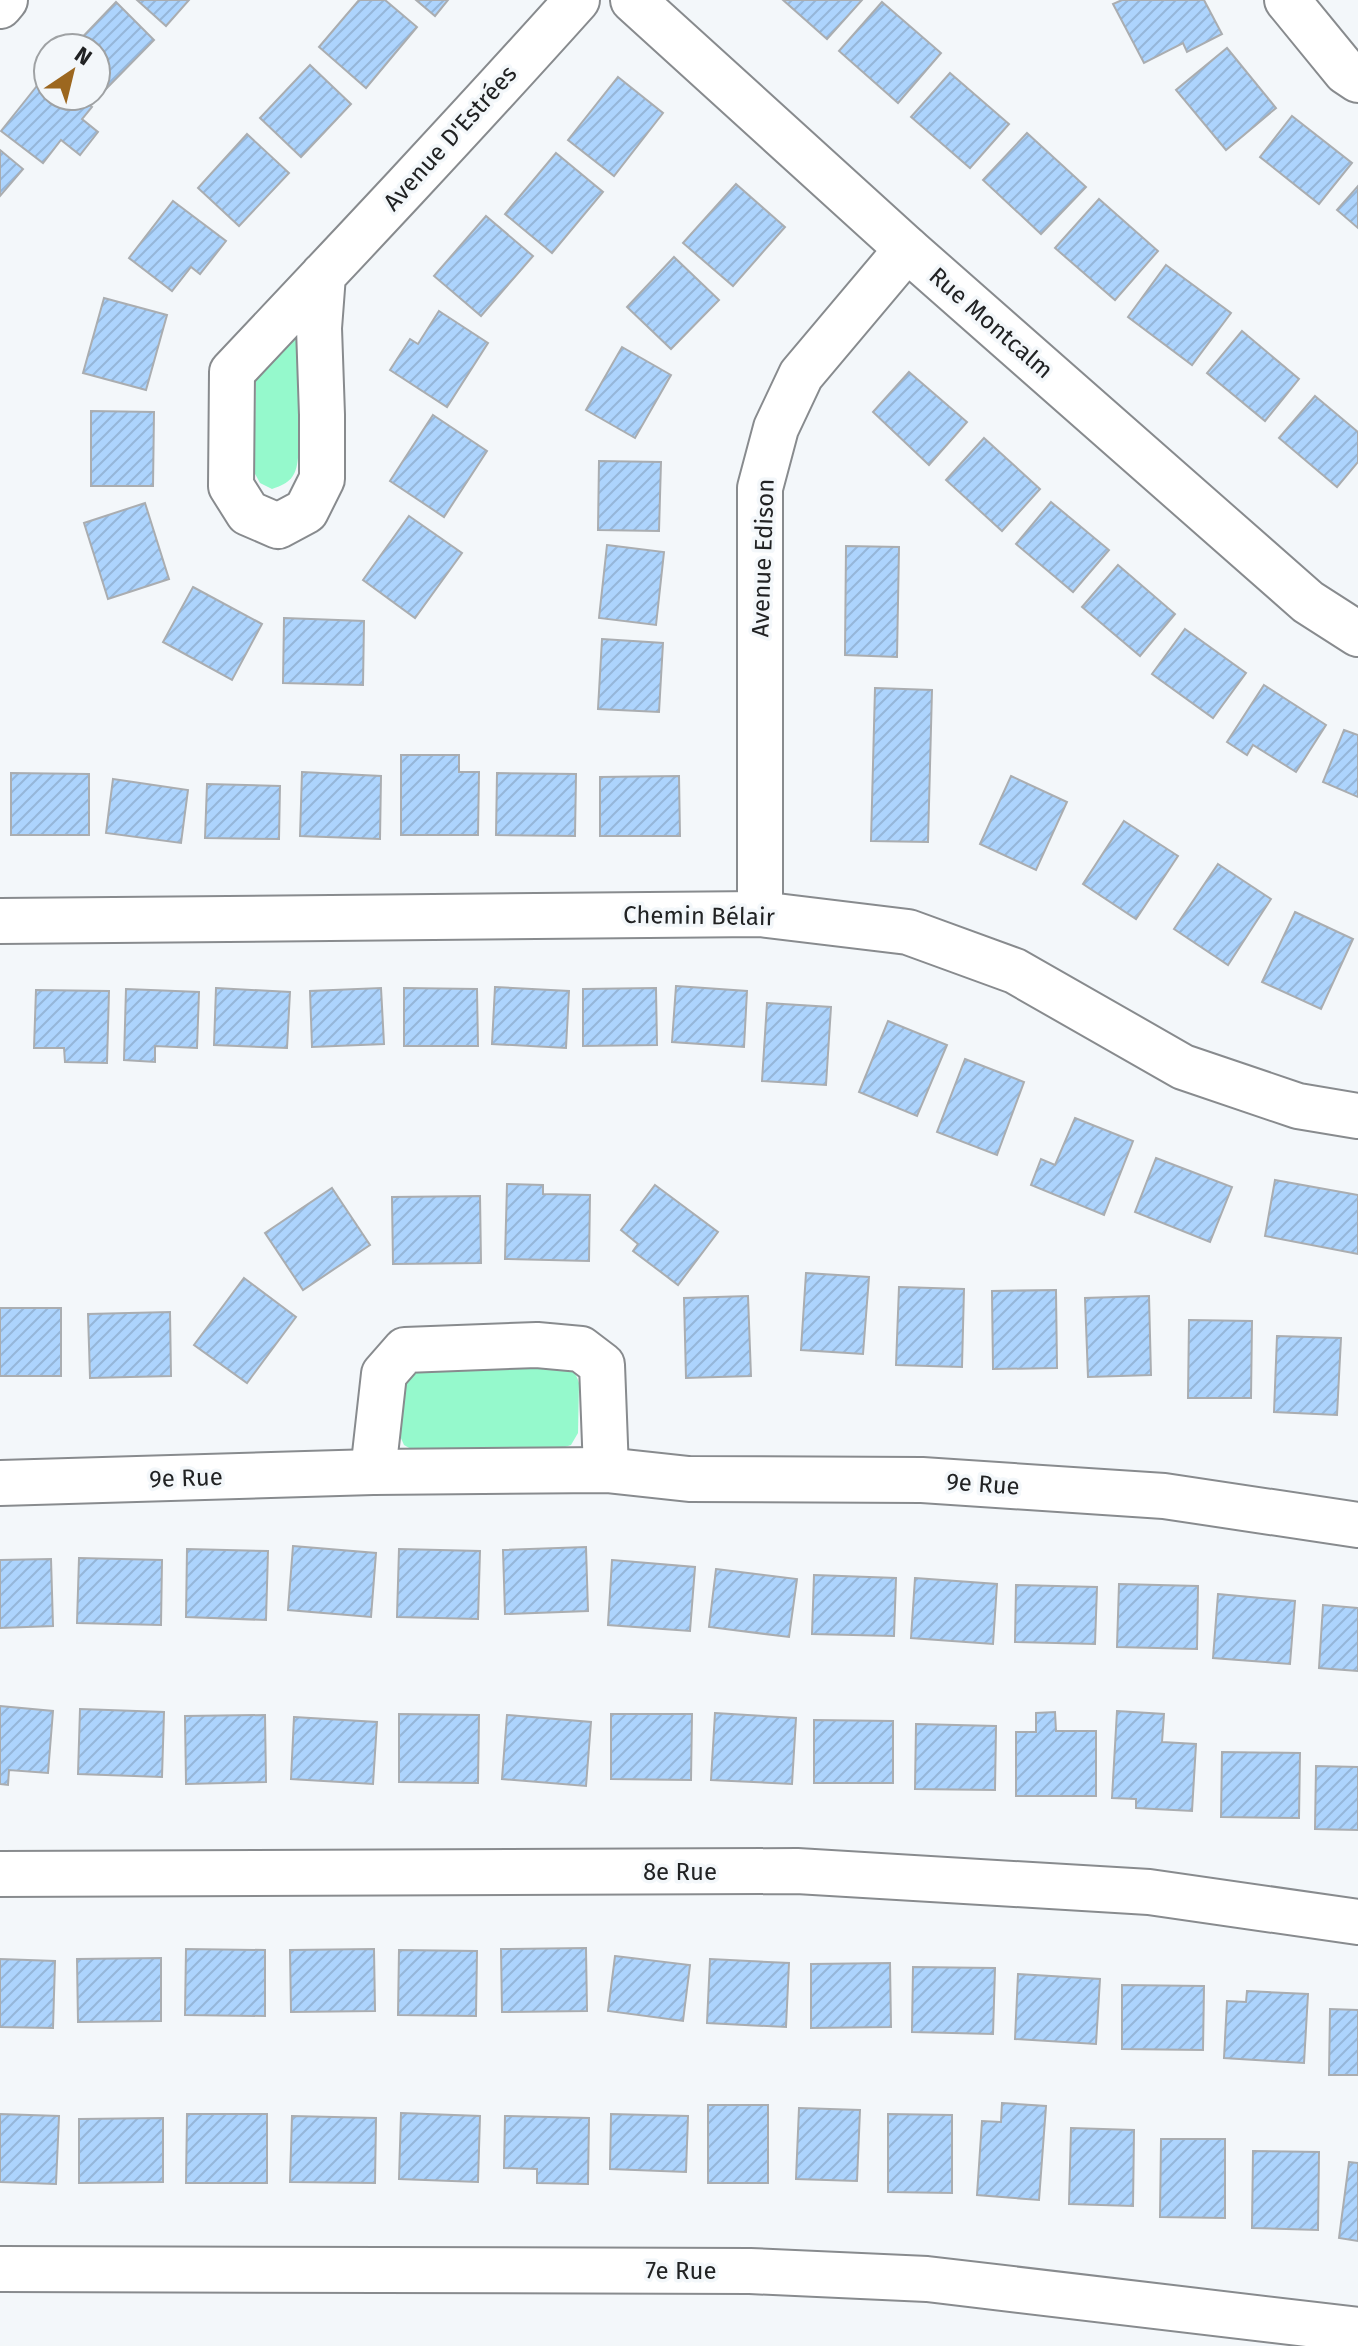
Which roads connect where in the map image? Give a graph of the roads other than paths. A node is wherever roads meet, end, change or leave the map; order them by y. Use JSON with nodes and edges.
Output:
{"nodes":[{"id":1,"x":5,"y":0,"type":"edge"},
{"id":2,"x":577,"y":0,"type":"edge"},
{"id":3,"x":633,"y":0,"type":"edge"},
{"id":4,"x":1287,"y":0,"type":"edge"},
{"id":5,"x":0,"y":6,"type":"edge"},
{"id":6,"x":1358,"y":80,"type":"edge"},
{"id":7,"x":907,"y":249,"type":"junction"},
{"id":8,"x":323,"y":275,"type":"junction"},
{"id":9,"x":1358,"y":634,"type":"edge"},
{"id":10,"x":760,"y":914,"type":"junction"},
{"id":11,"x":0,"y":921,"type":"edge"},
{"id":12,"x":1358,"y":1116,"type":"edge"},
{"id":13,"x":606,"y":1470,"type":"junction"},
{"id":14,"x":373,"y":1472,"type":"junction"},
{"id":15,"x":0,"y":1483,"type":"edge"},
{"id":16,"x":1358,"y":1525,"type":"edge"},
{"id":17,"x":0,"y":1874,"type":"edge"},
{"id":18,"x":1358,"y":1922,"type":"edge"},
{"id":19,"x":0,"y":2269,"type":"edge"},
{"id":20,"x":1358,"y":2330,"type":"edge"}],
"edges":[{"from":1,"to":5,"type":"street"},
{"from":2,"to":8,"type":"street","name":"Avenue D'Estrées"},
{"from":3,"to":7,"type":"street","name":"Rue Montcalm"},
{"from":4,"to":6,"type":"street"},
{"from":7,"to":9,"type":"street","name":"Rue Montcalm"},
{"from":7,"to":10,"type":"street","name":"Avenue Edison"},
{"from":8,"to":8,"type":"street","name":"Avenue D'Estrées"},
{"from":10,"to":11,"type":"street","name":"Chemin Bélair"},
{"from":10,"to":12,"type":"street","name":"Chemin Bélair"},
{"from":13,"to":14,"type":"street","name":"9e Rue"},
{"from":13,"to":14,"type":"street"},
{"from":13,"to":16,"type":"street","name":"9e Rue"},
{"from":14,"to":15,"type":"street","name":"9e Rue"},
{"from":17,"to":18,"type":"street","name":"8e Rue"},
{"from":19,"to":20,"type":"street","name":"7e Rue"}]}
